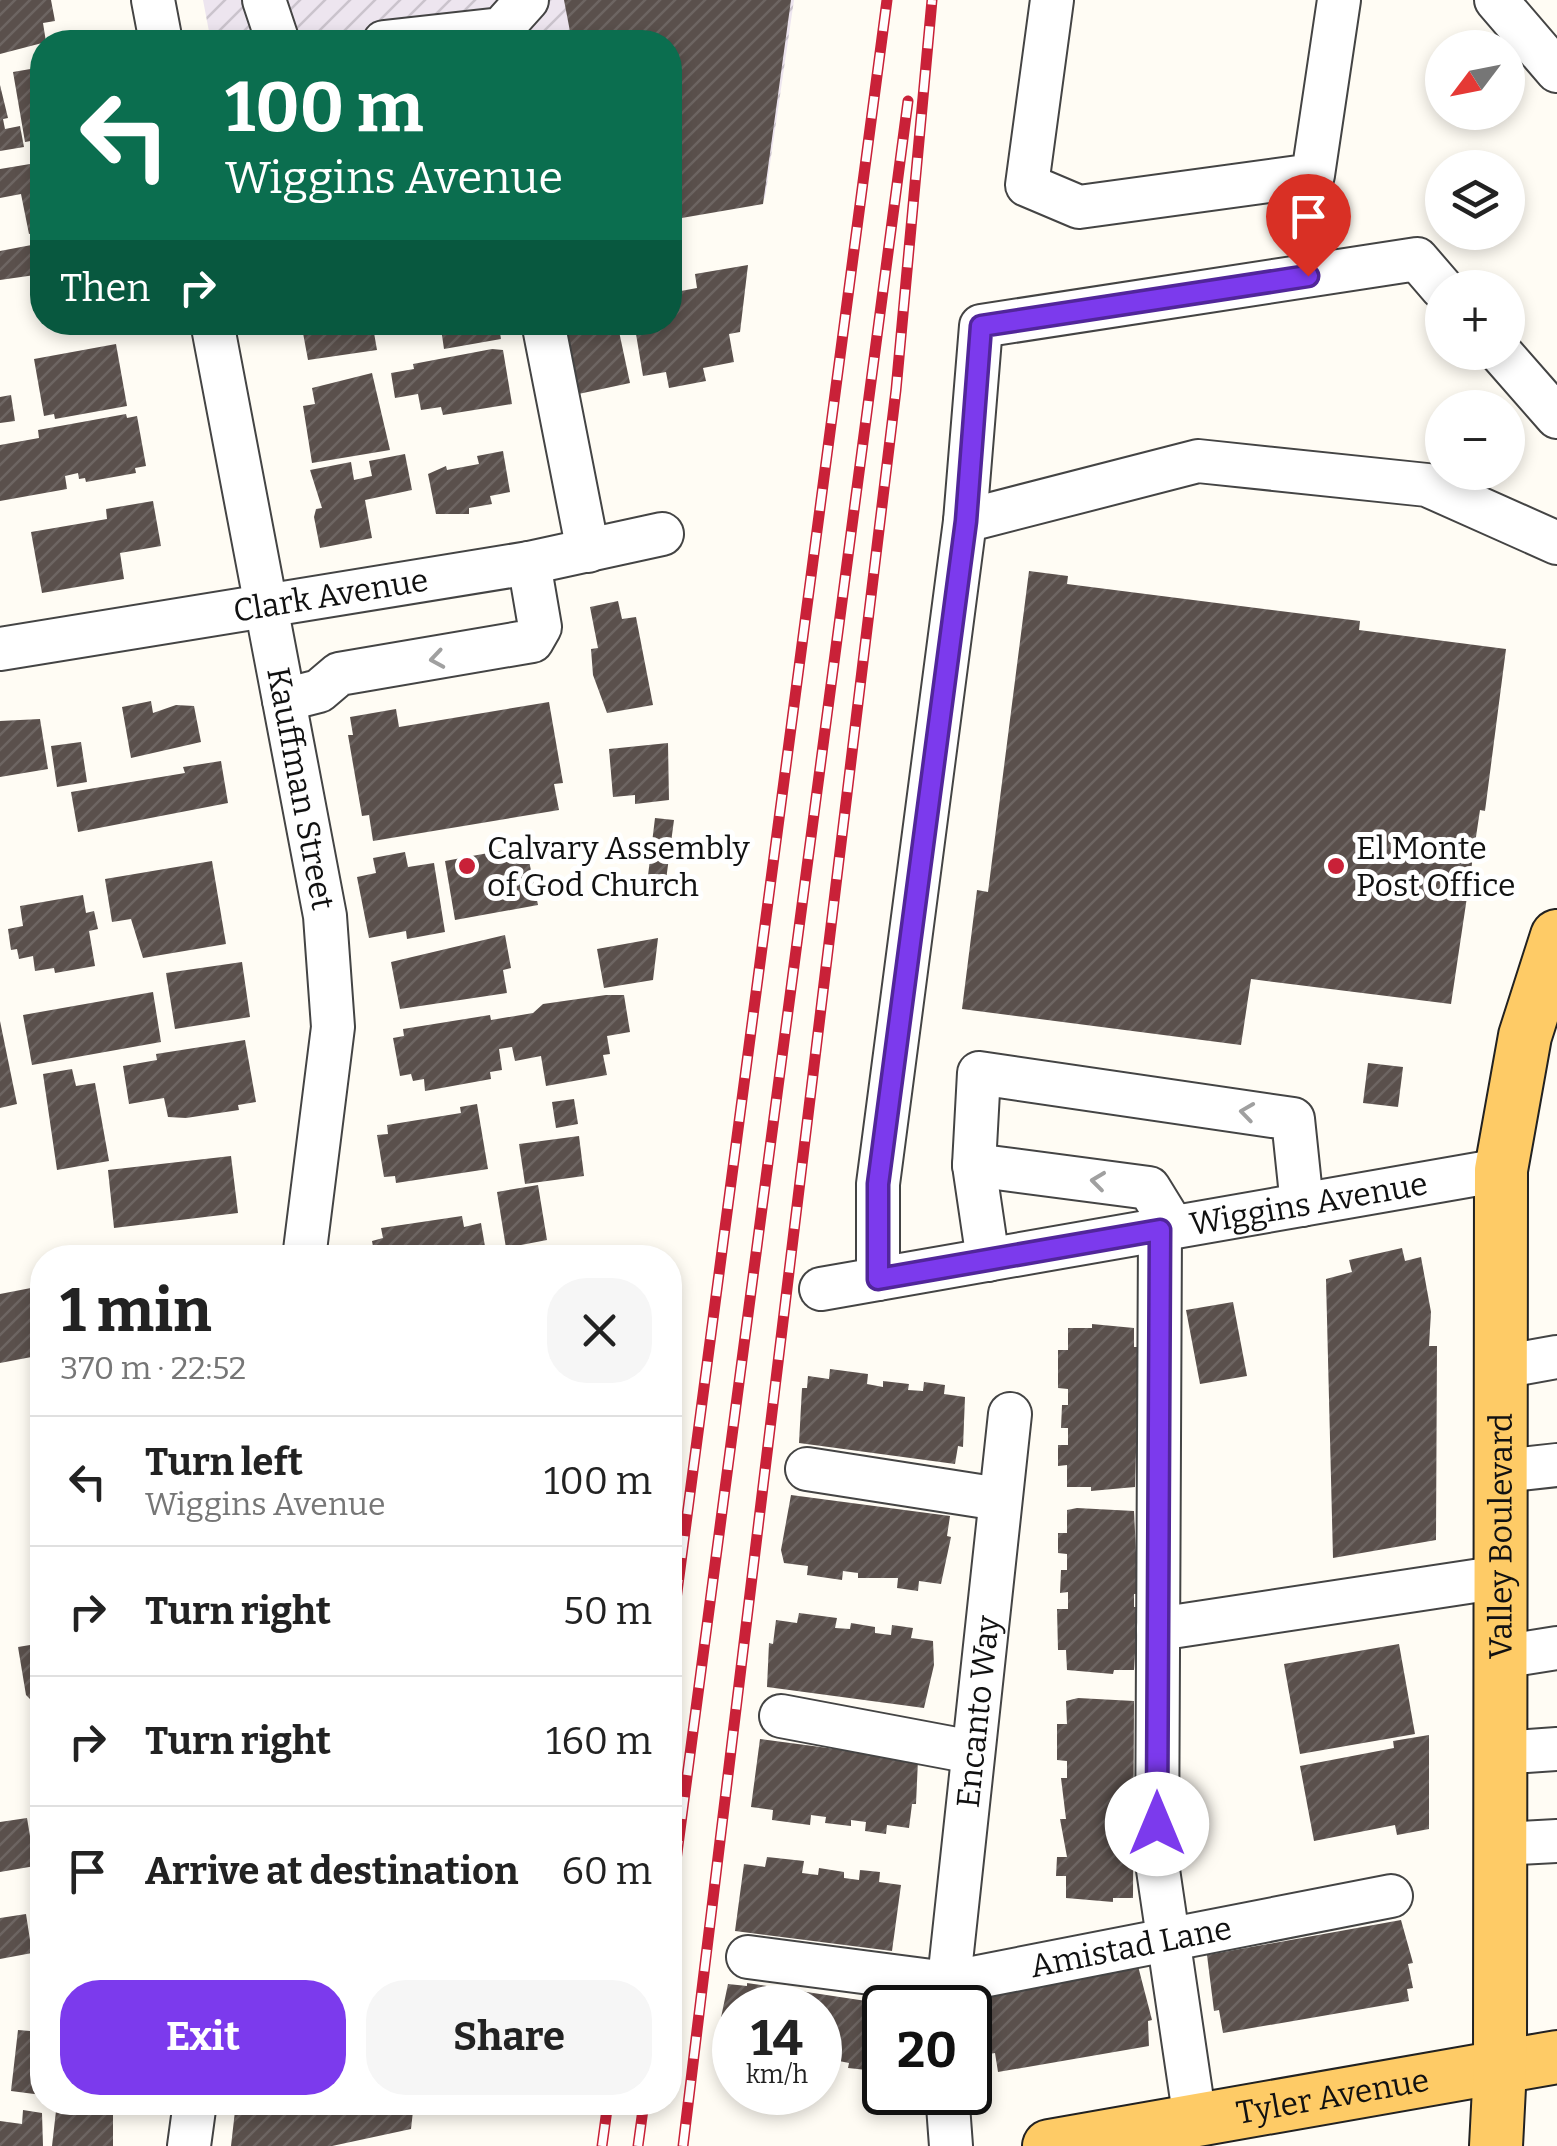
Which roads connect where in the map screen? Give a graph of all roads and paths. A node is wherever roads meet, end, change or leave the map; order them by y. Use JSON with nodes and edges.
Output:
{"nodes":[{"id":1,"x":153,"y":0,"type":"edge"},
{"id":2,"x":264,"y":0,"type":"edge"},
{"id":3,"x":527,"y":0,"type":"edge"},
{"id":4,"x":1052,"y":0,"type":"edge"},
{"id":5,"x":1338,"y":0,"type":"edge"},
{"id":6,"x":1496,"y":0,"type":"edge"},
{"id":7,"x":159,"y":30,"type":"edge"},
{"id":8,"x":274,"y":30,"type":"edge"},
{"id":9,"x":484,"y":30,"type":"edge"},
{"id":10,"x":1557,"y":72,"type":"edge"},
{"id":11,"x":1426,"y":270,"type":"edge"},
{"id":12,"x":214,"y":335,"type":"edge"},
{"id":13,"x":546,"y":335,"type":"edge"},
{"id":14,"x":1516,"y":370,"type":"edge"},
{"id":15,"x":1557,"y":417,"type":"edge"},
{"id":16,"x":966,"y":521,"type":"junction"},
{"id":17,"x":662,"y":534,"type":"dead end"},
{"id":18,"x":1557,"y":543,"type":"edge"},
{"id":19,"x":588,"y":551,"type":"junction"},
{"id":20,"x":529,"y":564,"type":"junction"},
{"id":21,"x":264,"y":604,"type":"junction"},
{"id":22,"x":0,"y":649,"type":"edge"},
{"id":23,"x":284,"y":700,"type":"junction"},
{"id":24,"x":1557,"y":936,"type":"edge"},
{"id":25,"x":974,"y":1165,"type":"junction"},
{"id":26,"x":1502,"y":1170,"type":"junction"},
{"id":27,"x":1302,"y":1205,"type":"junction"},
{"id":28,"x":1167,"y":1228,"type":"junction"},
{"id":29,"x":306,"y":1245,"type":"edge"},
{"id":30,"x":988,"y":1260,"type":"junction"},
{"id":31,"x":878,"y":1279,"type":"junction"},
{"id":32,"x":820,"y":1289,"type":"dead end"},
{"id":33,"x":1557,"y":1357,"type":"edge"},
{"id":34,"x":1501,"y":1367,"type":"junction"},
{"id":35,"x":1010,"y":1414,"type":"dead end"},
{"id":36,"x":1557,"y":1466,"type":"edge"},
{"id":37,"x":807,"y":1469,"type":"dead end"},
{"id":38,"x":1502,"y":1471,"type":"junction"},
{"id":39,"x":999,"y":1500,"type":"junction"},
{"id":40,"x":1501,"y":1577,"type":"junction"},
{"id":41,"x":1158,"y":1628,"type":"junction"},
{"id":42,"x":1557,"y":1648,"type":"edge"},
{"id":43,"x":1500,"y":1657,"type":"junction"},
{"id":44,"x":781,"y":1716,"type":"dead end"},
{"id":45,"x":1557,"y":1749,"type":"edge"},
{"id":46,"x":972,"y":1752,"type":"junction"},
{"id":47,"x":1500,"y":1753,"type":"junction"},
{"id":48,"x":1557,"y":1841,"type":"edge"},
{"id":49,"x":1500,"y":1844,"type":"junction"},
{"id":50,"x":1391,"y":1896,"type":"dead end"},
{"id":51,"x":1165,"y":1940,"type":"junction"},
{"id":52,"x":748,"y":1958,"type":"dead end"},
{"id":53,"x":893,"y":1985,"type":"edge"},
{"id":54,"x":948,"y":1985,"type":"edge"},
{"id":55,"x":987,"y":1985,"type":"edge"},
{"id":56,"x":1557,"y":2057,"type":"edge"},
{"id":57,"x":1500,"y":2068,"type":"junction"},
{"id":58,"x":193,"y":2115,"type":"edge"},
{"id":59,"x":949,"y":2115,"type":"edge"},
{"id":60,"x":1196,"y":2120,"type":"junction"},
{"id":61,"x":189,"y":2146,"type":"edge"},
{"id":62,"x":951,"y":2146,"type":"edge"},
{"id":63,"x":1049,"y":2146,"type":"edge"},
{"id":64,"x":1496,"y":2146,"type":"edge"}],
"edges":[{"from":1,"to":7,"type":"street"},
{"from":2,"to":8,"type":"street"},
{"from":3,"to":9,"type":"street"},
{"from":4,"to":5,"type":"street"},
{"from":6,"to":10,"type":"street"},
{"from":11,"to":16,"type":"street"},
{"from":12,"to":21,"type":"street","name":"Kauffman Street"},
{"from":13,"to":19,"type":"street"},
{"from":14,"to":15,"type":"street"},
{"from":16,"to":18,"type":"street"},
{"from":16,"to":31,"type":"street"},
{"from":17,"to":19,"type":"street","name":"Clark Avenue"},
{"from":19,"to":20,"type":"street","name":"Clark Avenue"},
{"from":20,"to":21,"type":"street","name":"Clark Avenue"},
{"from":20,"to":23,"type":"street","one_way":true},
{"from":21,"to":22,"type":"street","name":"Clark Avenue"},
{"from":21,"to":23,"type":"street","name":"Kauffman Street"},
{"from":23,"to":29,"type":"street","name":"Kauffman Street"},
{"from":24,"to":26,"type":"main road","name":"Valley Boulevard"},
{"from":27,"to":25,"type":"street","one_way":true},
{"from":28,"to":25,"type":"street","one_way":true},
{"from":25,"to":30,"type":"street"},
{"from":26,"to":27,"type":"street","name":"Wiggins Avenue"},
{"from":26,"to":34,"type":"main road","name":"Valley Boulevard"},
{"from":27,"to":28,"type":"street","name":"Wiggins Avenue"},
{"from":28,"to":30,"type":"street","name":"Wiggins Avenue"},
{"from":28,"to":41,"type":"street"},
{"from":30,"to":31,"type":"street","name":"Wiggins Avenue"},
{"from":31,"to":32,"type":"street","name":"Wiggins Avenue"},
{"from":33,"to":34,"type":"street"},
{"from":34,"to":38,"type":"main road","name":"Valley Boulevard"},
{"from":35,"to":39,"type":"street","name":"Encanto Way"},
{"from":36,"to":38,"type":"street"},
{"from":37,"to":39,"type":"street"},
{"from":38,"to":40,"type":"main road","name":"Valley Boulevard"},
{"from":39,"to":46,"type":"street","name":"Encanto Way"},
{"from":40,"to":41,"type":"street"},
{"from":40,"to":43,"type":"main road","name":"Valley Boulevard"},
{"from":41,"to":51,"type":"street"},
{"from":42,"to":43,"type":"street"},
{"from":43,"to":47,"type":"main road","name":"Valley Boulevard"},
{"from":44,"to":46,"type":"street"},
{"from":45,"to":47,"type":"street"},
{"from":46,"to":54,"type":"street","name":"Encanto Way"},
{"from":47,"to":49,"type":"main road","name":"Valley Boulevard"},
{"from":48,"to":49,"type":"street"},
{"from":49,"to":57,"type":"main road","name":"Valley Boulevard"},
{"from":50,"to":51,"type":"street","name":"Amistad Lane"},
{"from":51,"to":55,"type":"street","name":"Amistad Lane"},
{"from":51,"to":60,"type":"street"},
{"from":52,"to":53,"type":"street","name":"Amistad Lane"},
{"from":56,"to":57,"type":"main road","name":"Tyler Avenue"},
{"from":57,"to":60,"type":"main road","name":"Tyler Avenue"},
{"from":57,"to":64,"type":"main road","name":"Valley Boulevard"},
{"from":58,"to":61,"type":"street"},
{"from":59,"to":62,"type":"street"},
{"from":60,"to":63,"type":"main road","name":"Tyler Avenue"}]}
